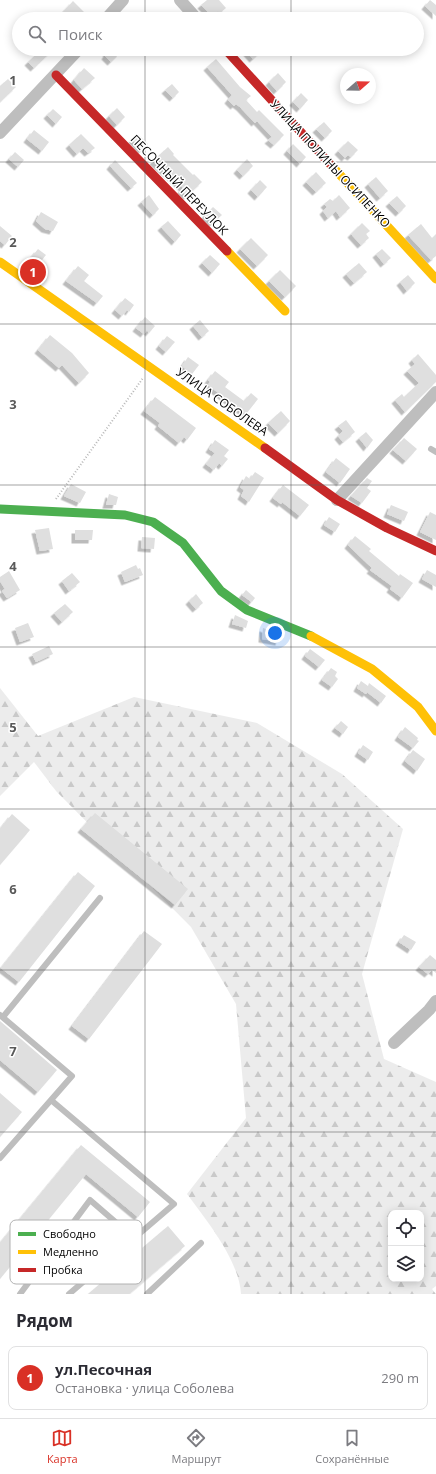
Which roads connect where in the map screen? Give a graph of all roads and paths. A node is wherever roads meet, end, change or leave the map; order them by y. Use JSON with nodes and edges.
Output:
{"nodes":[{"id":1,"x":123,"y":0,"type":"edge"},
{"id":2,"x":180,"y":0,"type":"edge"},
{"id":3,"x":112,"y":12,"type":"edge"},
{"id":4,"x":191,"y":12,"type":"edge"},
{"id":5,"x":73,"y":56,"type":"edge"},
{"id":6,"x":231,"y":56,"type":"edge"},
{"id":7,"x":56,"y":75,"type":"junction"},
{"id":8,"x":0,"y":133,"type":"edge"},
{"id":9,"x":0,"y":262,"type":"edge"},
{"id":10,"x":436,"y":279,"type":"edge"},
{"id":11,"x":285,"y":311,"type":"dead end"},
{"id":12,"x":151,"y":367,"type":"junction"},
{"id":13,"x":436,"y":392,"type":"edge"},
{"id":14,"x":337,"y":500,"type":"junction"},
{"id":15,"x":0,"y":509,"type":"edge"},
{"id":16,"x":46,"y":512,"type":"junction"},
{"id":17,"x":436,"y":551,"type":"edge"},
{"id":18,"x":436,"y":731,"type":"edge"},
{"id":19,"x":100,"y":898,"type":"dead end"},
{"id":20,"x":436,"y":1001,"type":"edge"},
{"id":21,"x":1,"y":1016,"type":"edge"},
{"id":22,"x":394,"y":1043,"type":"dead end"},
{"id":23,"x":51,"y":1100,"type":"junction"},
{"id":24,"x":0,"y":1158,"type":"edge"},
{"id":25,"x":75,"y":1220,"type":"edge"},
{"id":26,"x":113,"y":1220,"type":"edge"},
{"id":27,"x":142,"y":1231,"type":"edge"},
{"id":28,"x":201,"y":1243,"type":"dead end"},
{"id":29,"x":27,"y":1284,"type":"edge"},
{"id":30,"x":81,"y":1284,"type":"edge"},
{"id":31,"x":20,"y":1294,"type":"edge"},
{"id":32,"x":69,"y":1294,"type":"edge"},
{"id":33,"x":148,"y":1294,"type":"edge"}],
"edges":[{"from":1,"to":3,"type":"street"},
{"from":2,"to":4,"type":"street"},
{"from":5,"to":7,"type":"street"},
{"from":6,"to":10,"type":"street","name":"УЛИЦА ПОЛИНЫ ОСИПЕНКО"},
{"from":7,"to":8,"type":"street"},
{"from":7,"to":11,"type":"street","name":"ПЕСОЧНЫЙ ПЕРЕУЛОК"},
{"from":9,"to":12,"type":"street","name":"УЛИЦА СОБОЛЕВА"},
{"from":12,"to":14,"type":"street","name":"УЛИЦА СОБОЛЕВА"},
{"from":12,"to":16,"type":"path"},
{"from":13,"to":14,"type":"street"},
{"from":14,"to":17,"type":"street","name":"УЛИЦА СОБОЛЕВА"},
{"from":15,"to":16,"type":"street"},
{"from":16,"to":18,"type":"street"},
{"from":19,"to":21,"type":"lane"},
{"from":20,"to":22,"type":"street"},
{"from":21,"to":23,"type":"lane"},
{"from":23,"to":24,"type":"lane"},
{"from":23,"to":27,"type":"lane"},
{"from":25,"to":26,"type":"lane"},
{"from":28,"to":33,"type":"lane"},
{"from":29,"to":31,"type":"lane"},
{"from":30,"to":32,"type":"lane"}]}
